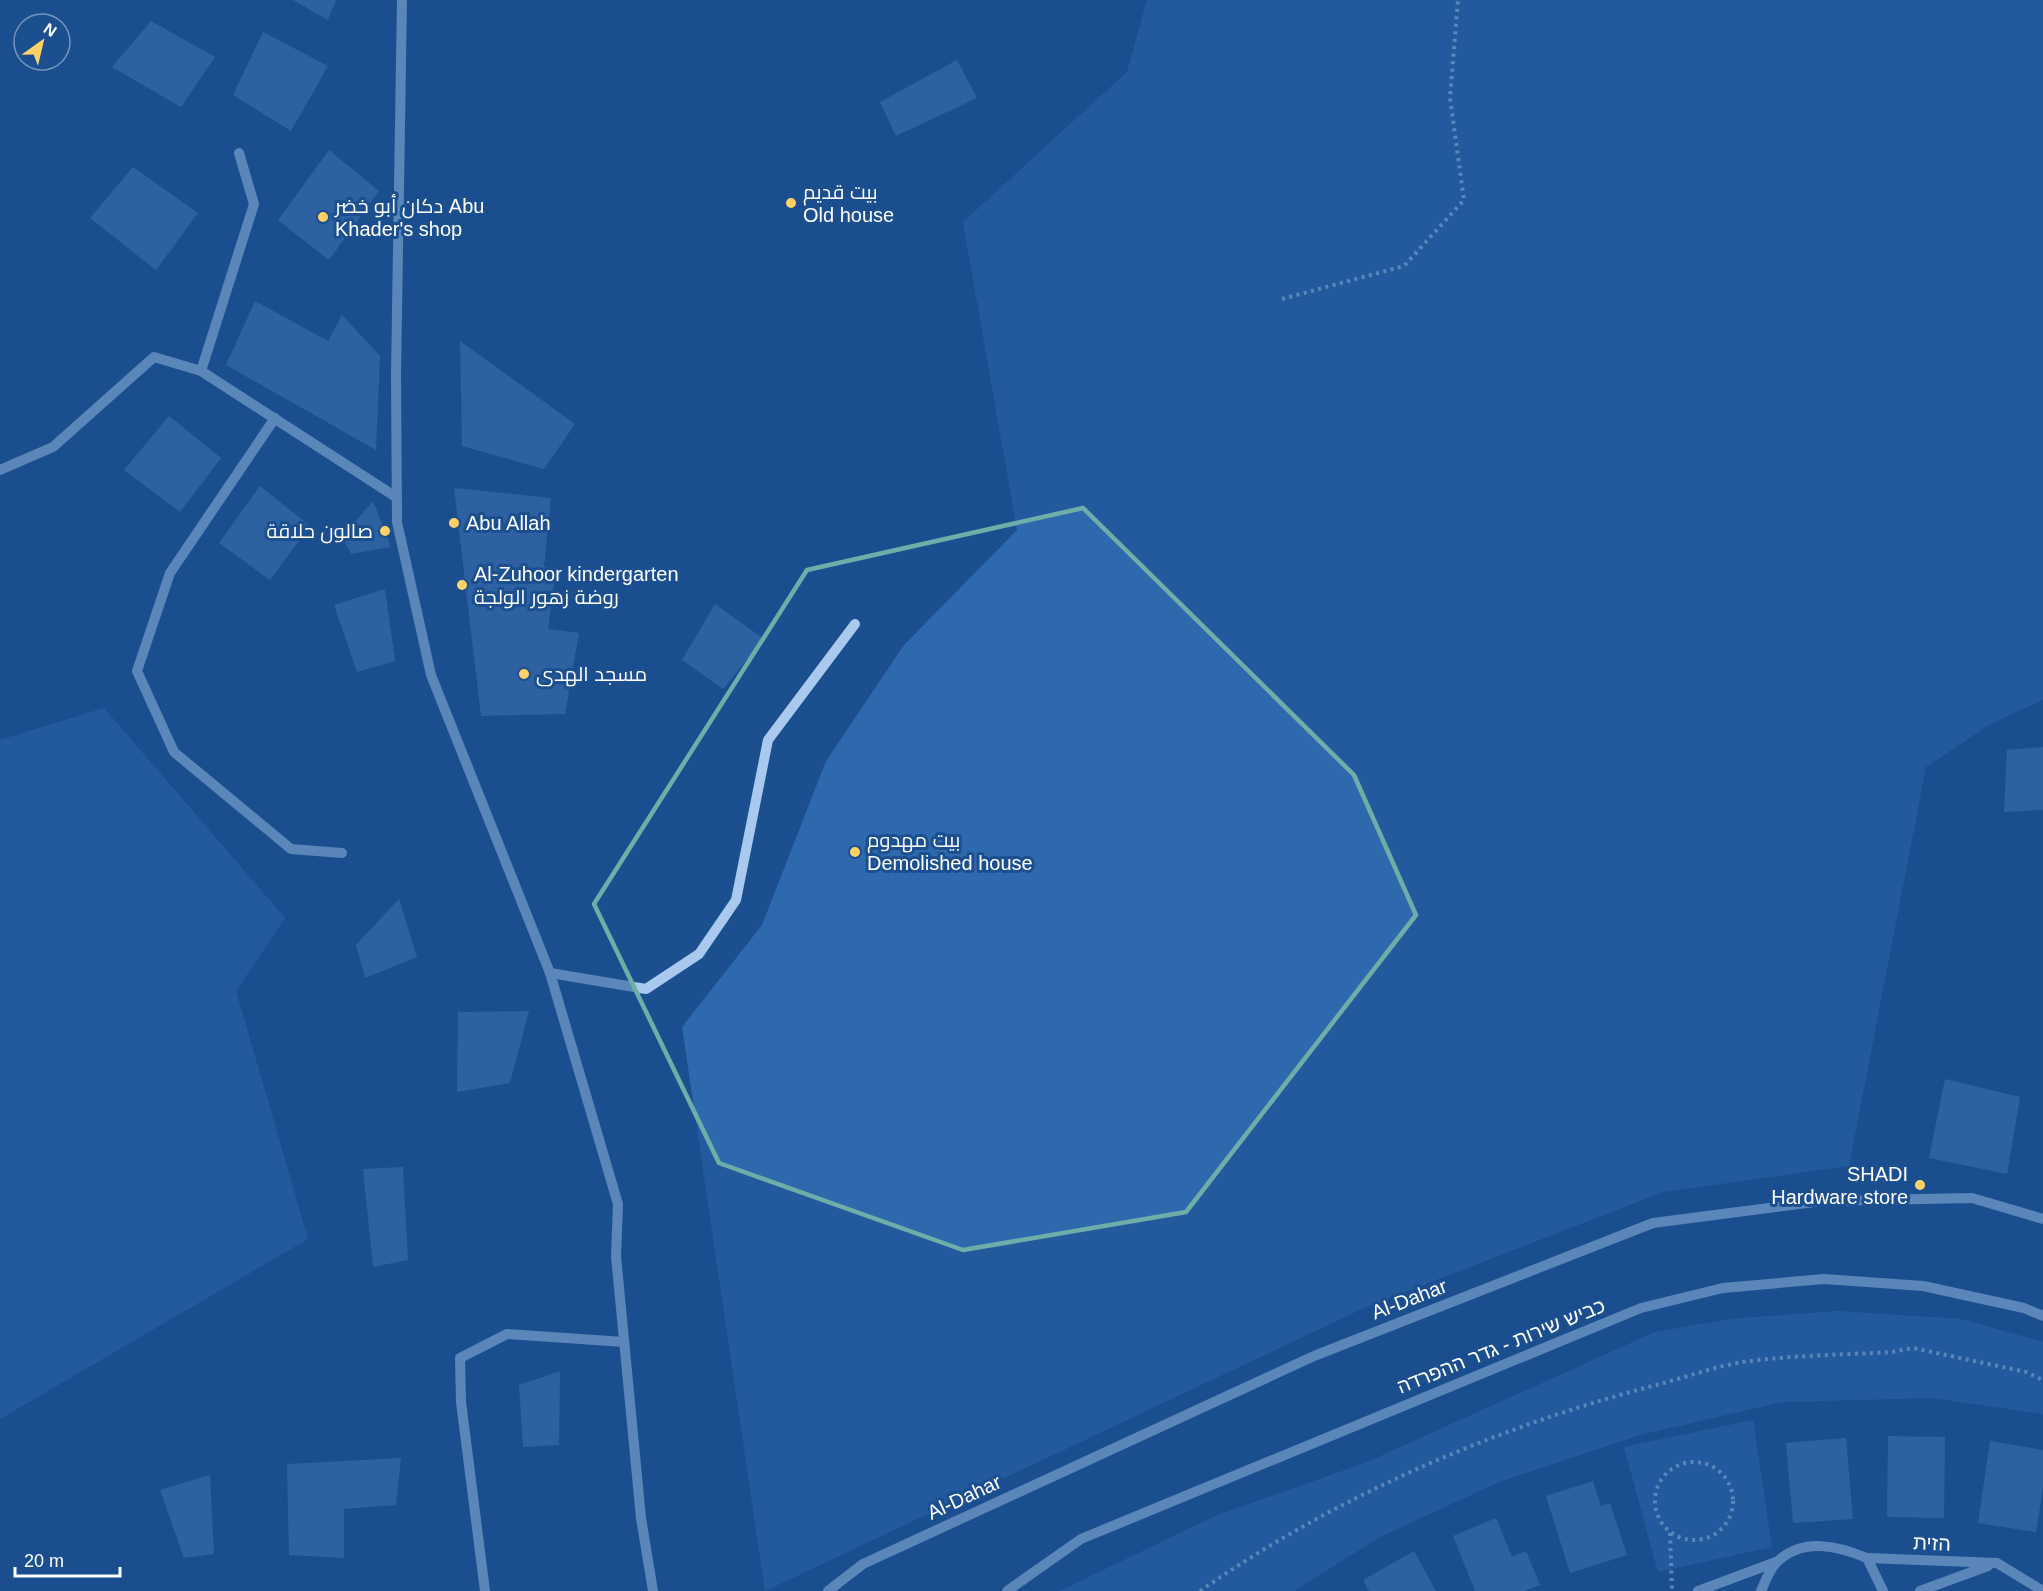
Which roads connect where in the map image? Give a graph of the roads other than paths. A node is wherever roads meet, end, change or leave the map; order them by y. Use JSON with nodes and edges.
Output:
{"nodes":[{"id":1,"x":402,"y":0,"type":"edge"},
{"id":2,"x":239,"y":153,"type":"dead end"},
{"id":3,"x":201,"y":371,"type":"junction"},
{"id":4,"x":275,"y":418,"type":"junction"},
{"id":5,"x":0,"y":470,"type":"edge"},
{"id":6,"x":396,"y":497,"type":"junction"},
{"id":7,"x":855,"y":624,"type":"dead end"},
{"id":8,"x":342,"y":853,"type":"dead end"},
{"id":9,"x":550,"y":973,"type":"junction"},
{"id":10,"x":2043,"y":1219,"type":"edge"},
{"id":11,"x":2043,"y":1316,"type":"edge"},
{"id":12,"x":624,"y":1342,"type":"junction"},
{"id":13,"x":1867,"y":1558,"type":"junction"},
{"id":14,"x":1776,"y":1562,"type":"junction"},
{"id":15,"x":1997,"y":1563,"type":"junction"},
{"id":16,"x":485,"y":1591,"type":"edge"},
{"id":17,"x":653,"y":1591,"type":"edge"},
{"id":18,"x":828,"y":1591,"type":"edge"},
{"id":19,"x":1006,"y":1591,"type":"edge"},
{"id":20,"x":1698,"y":1591,"type":"edge"},
{"id":21,"x":1761,"y":1591,"type":"edge"},
{"id":22,"x":1883,"y":1591,"type":"edge"},
{"id":23,"x":1920,"y":1591,"type":"edge"},
{"id":24,"x":2043,"y":1591,"type":"edge"}],
"edges":[{"from":1,"to":6,"type":"street"},
{"from":2,"to":3,"type":"street"},
{"from":3,"to":4,"type":"street"},
{"from":3,"to":5,"type":"street"},
{"from":4,"to":6,"type":"street"},
{"from":4,"to":8,"type":"street"},
{"from":6,"to":9,"type":"street"},
{"from":7,"to":9,"type":"street"},
{"from":9,"to":12,"type":"street"},
{"from":10,"to":18,"type":"street","name":"Al-Dahar"},
{"from":11,"to":19,"type":"street","name":"כביש שירות - גדר ההפרדה"},
{"from":12,"to":16,"type":"street"},
{"from":12,"to":17,"type":"street"},
{"from":13,"to":14,"type":"street","name":"הזית"},
{"from":13,"to":15,"type":"street","name":"הזית"},
{"from":13,"to":22,"type":"street"},
{"from":14,"to":20,"type":"street"},
{"from":14,"to":21,"type":"street"},
{"from":15,"to":23,"type":"street","name":"הזית"},
{"from":15,"to":24,"type":"street","name":"הזית"}]}
